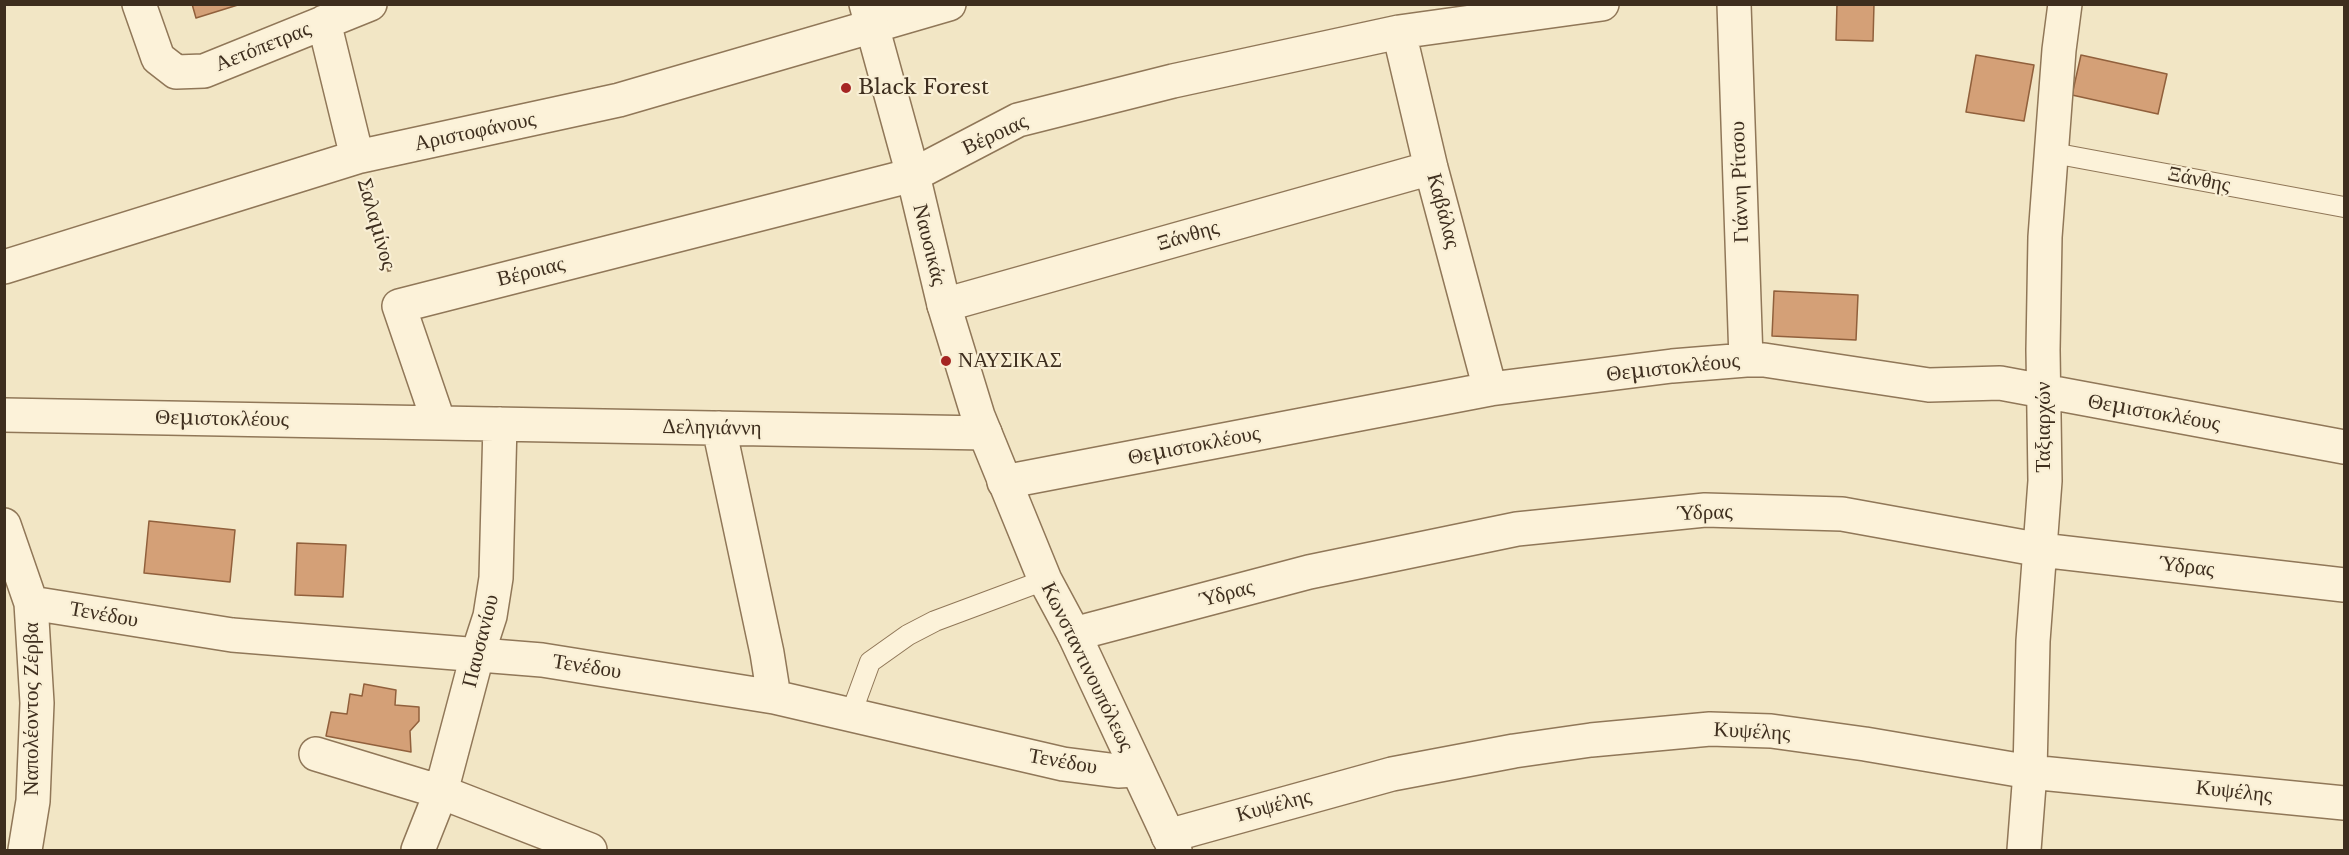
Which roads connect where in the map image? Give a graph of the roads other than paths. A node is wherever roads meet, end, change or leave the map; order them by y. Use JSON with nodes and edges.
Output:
{"nodes":[{"id":1,"x":139,"y":4,"type":"edge"},
{"id":2,"x":370,"y":4,"type":"edge"},
{"id":3,"x":949,"y":4,"type":"edge"},
{"id":4,"x":1602,"y":4,"type":"edge"},
{"id":5,"x":1734,"y":4,"type":"edge"},
{"id":6,"x":2065,"y":4,"type":"edge"},
{"id":7,"x":869,"y":16,"type":"edge"},
{"id":8,"x":324,"y":22,"type":"junction"},
{"id":9,"x":1399,"y":32,"type":"junction"},
{"id":10,"x":2053,"y":153,"type":"junction"},
{"id":11,"x":357,"y":157,"type":"junction"},
{"id":12,"x":1431,"y":168,"type":"junction"},
{"id":13,"x":913,"y":175,"type":"junction"},
{"id":14,"x":2344,"y":207,"type":"edge"},
{"id":15,"x":4,"y":267,"type":"edge"},
{"id":16,"x":944,"y":305,"type":"junction"},
{"id":17,"x":1746,"y":360,"type":"junction"},
{"id":18,"x":1490,"y":389,"type":"junction"},
{"id":19,"x":2045,"y":393,"type":"junction"},
{"id":20,"x":4,"y":414,"type":"edge"},
{"id":21,"x":439,"y":423,"type":"junction"},
{"id":22,"x":500,"y":424,"type":"junction"},
{"id":23,"x":719,"y":428,"type":"junction"},
{"id":24,"x":985,"y":433,"type":"junction"},
{"id":25,"x":2344,"y":447,"type":"edge"},
{"id":26,"x":1004,"y":482,"type":"junction"},
{"id":27,"x":4,"y":525,"type":"edge"},
{"id":28,"x":2041,"y":550,"type":"junction"},
{"id":29,"x":1045,"y":580,"type":"junction"},
{"id":30,"x":2344,"y":585,"type":"edge"},
{"id":31,"x":31,"y":603,"type":"junction"},
{"id":32,"x":1074,"y":634,"type":"junction"},
{"id":33,"x":477,"y":656,"type":"junction"},
{"id":34,"x":774,"y":697,"type":"junction"},
{"id":35,"x":851,"y":714,"type":"junction"},
{"id":36,"x":316,"y":754,"type":"dead end"},
{"id":37,"x":1137,"y":770,"type":"junction"},
{"id":38,"x":2030,"y":772,"type":"junction"},
{"id":39,"x":441,"y":792,"type":"junction"},
{"id":40,"x":2344,"y":803,"type":"edge"},
{"id":41,"x":1171,"y":843,"type":"edge"},
{"id":42,"x":25,"y":850,"type":"edge"},
{"id":43,"x":418,"y":850,"type":"edge"},
{"id":44,"x":590,"y":850,"type":"edge"},
{"id":45,"x":2025,"y":850,"type":"edge"}],
"edges":[{"from":1,"to":8,"type":"street","name":"Αετόπετρας"},
{"from":2,"to":8,"type":"street","name":"Αετόπετρας"},
{"from":3,"to":7,"type":"street","name":"Αριστοφάνους"},
{"from":4,"to":9,"type":"street","name":"Βέροιας"},
{"from":5,"to":17,"type":"street","name":"Γιάννη Ρίτσου"},
{"from":6,"to":10,"type":"street","name":"Ταξιαρχών"},
{"from":7,"to":11,"type":"street","name":"Αριστοφάνους"},
{"from":7,"to":13,"type":"street","name":"Ναυσικάς"},
{"from":8,"to":11,"type":"street","name":"Σαλαμίνος"},
{"from":9,"to":12,"type":"street","name":"Καβάλας"},
{"from":9,"to":13,"type":"street","name":"Βέροιας"},
{"from":10,"to":14,"type":"lane","name":"Ξάνθης"},
{"from":10,"to":19,"type":"street","name":"Ταξιαρχών"},
{"from":11,"to":15,"type":"street","name":"Αριστοφάνους"},
{"from":12,"to":16,"type":"street","name":"Ξάνθης"},
{"from":12,"to":18,"type":"street","name":"Καβάλας"},
{"from":13,"to":16,"type":"street","name":"Ναυσικάς"},
{"from":13,"to":21,"type":"street","name":"Βέροιας"},
{"from":16,"to":24,"type":"street","name":"Ναυσικάς"},
{"from":17,"to":18,"type":"street","name":"Θεμιστοκλέους"},
{"from":17,"to":19,"type":"street","name":"Θεμιστοκλέους"},
{"from":18,"to":26,"type":"street","name":"Θεμιστοκλέους"},
{"from":19,"to":25,"type":"street","name":"Θεμιστοκλέους"},
{"from":19,"to":28,"type":"street","name":"Ταξιαρχών"},
{"from":20,"to":21,"type":"street","name":"Θεμιστοκλέους"},
{"from":21,"to":22,"type":"street","name":"Δεληγιάννη"},
{"from":22,"to":23,"type":"street","name":"Δεληγιάννη"},
{"from":22,"to":33,"type":"street","name":"Παυσανίου"},
{"from":23,"to":24,"type":"street","name":"Δεληγιάννη"},
{"from":23,"to":34,"type":"street"},
{"from":24,"to":26,"type":"street","name":"Ναυσικάς"},
{"from":26,"to":29,"type":"street","name":"Κωνσταντινουπόλεως"},
{"from":27,"to":31,"type":"street","name":"Ναπολέοντος Ζέρβα"},
{"from":28,"to":30,"type":"street","name":"Ύδρας"},
{"from":28,"to":32,"type":"street","name":"Ύδρας"},
{"from":28,"to":38,"type":"street","name":"Ταξιαρχών"},
{"from":29,"to":32,"type":"street","name":"Κωνσταντινουπόλεως"},
{"from":29,"to":35,"type":"lane"},
{"from":31,"to":33,"type":"street","name":"Τενέδου"},
{"from":31,"to":42,"type":"street","name":"Ναπολέοντος Ζέρβα"},
{"from":32,"to":37,"type":"street","name":"Κωνσταντινουπόλεως"},
{"from":33,"to":34,"type":"street","name":"Τενέδου"},
{"from":33,"to":39,"type":"street","name":"Παυσανίου"},
{"from":34,"to":35,"type":"street","name":"Τενέδου"},
{"from":35,"to":37,"type":"street","name":"Τενέδου"},
{"from":36,"to":39,"type":"street"},
{"from":37,"to":41,"type":"street","name":"Κωνσταντινουπόλεως"},
{"from":38,"to":40,"type":"street","name":"Κυψέλης"},
{"from":38,"to":41,"type":"street","name":"Κυψέλης"},
{"from":38,"to":45,"type":"street","name":"Ταξιαρχών"},
{"from":39,"to":43,"type":"street","name":"Παυσανίου"},
{"from":39,"to":44,"type":"street"}]}
